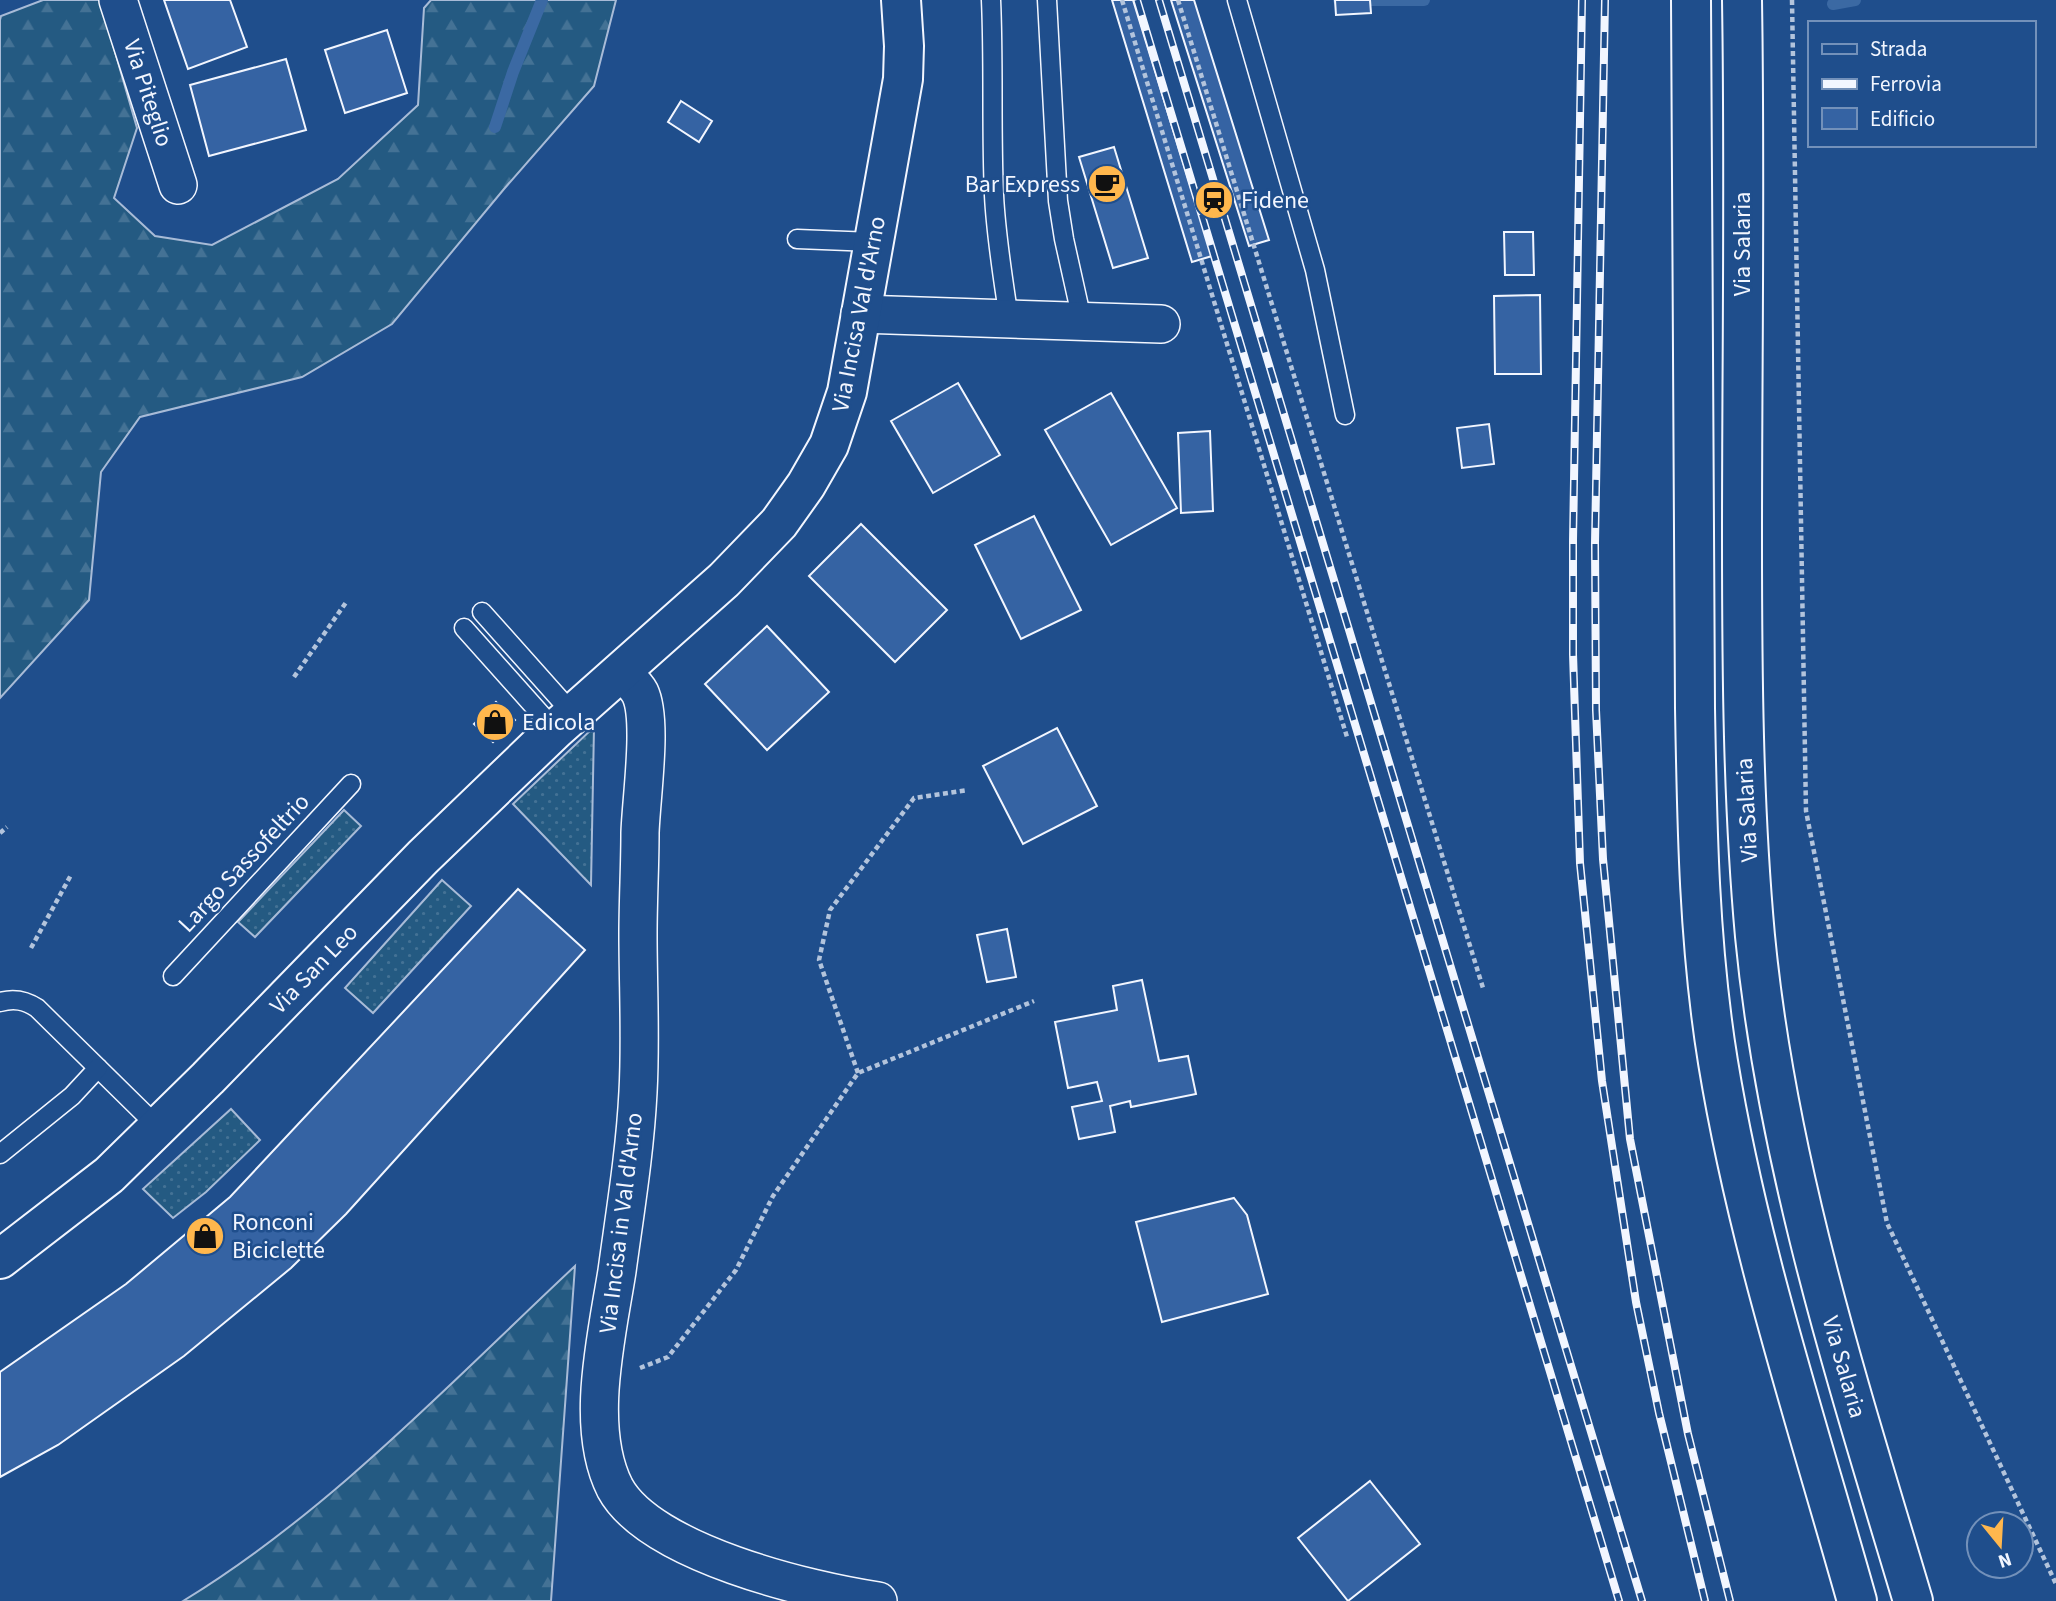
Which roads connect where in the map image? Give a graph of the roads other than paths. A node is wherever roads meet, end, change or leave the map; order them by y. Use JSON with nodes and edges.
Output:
{"nodes":[{"id":1,"x":118,"y":0,"type":"edge"},
{"id":2,"x":901,"y":0,"type":"edge"},
{"id":3,"x":991,"y":0,"type":"edge"},
{"id":4,"x":1047,"y":0,"type":"edge"},
{"id":5,"x":1237,"y":0,"type":"edge"},
{"id":6,"x":1691,"y":0,"type":"edge"},
{"id":7,"x":1742,"y":0,"type":"edge"},
{"id":8,"x":178,"y":185,"type":"dead end"},
{"id":9,"x":797,"y":240,"type":"dead end"},
{"id":10,"x":873,"y":242,"type":"junction"},
{"id":11,"x":860,"y":314,"type":"junction"},
{"id":12,"x":1009,"y":319,"type":"junction"},
{"id":13,"x":1082,"y":320,"type":"junction"},
{"id":14,"x":1161,"y":324,"type":"dead end"},
{"id":15,"x":1345,"y":415,"type":"dead end"},
{"id":16,"x":482,"y":611,"type":"dead end"},
{"id":17,"x":464,"y":628,"type":"dead end"},
{"id":18,"x":621,"y":672,"type":"junction"},
{"id":19,"x":564,"y":722,"type":"junction"},
{"id":20,"x":351,"y":784,"type":"dead end"},
{"id":21,"x":173,"y":976,"type":"dead end"},
{"id":22,"x":0,"y":1002,"type":"edge"},
{"id":23,"x":98,"y":1068,"type":"junction"},
{"id":24,"x":158,"y":1127,"type":"junction"},
{"id":25,"x":0,"y":1154,"type":"edge"},
{"id":26,"x":0,"y":1259,"type":"edge"},
{"id":27,"x":878,"y":1601,"type":"edge"},
{"id":28,"x":1857,"y":1601,"type":"edge"},
{"id":29,"x":1913,"y":1601,"type":"edge"}],
"edges":[{"from":1,"to":8,"type":"street","name":"Via Piteglio"},
{"from":2,"to":10,"type":"main road","name":"Via Incisa Val d'Arno"},
{"from":3,"to":12,"type":"lane"},
{"from":4,"to":13,"type":"lane"},
{"from":5,"to":15,"type":"lane"},
{"from":6,"to":28,"type":"main road","name":"Via Salaria"},
{"from":7,"to":29,"type":"main road","name":"Via Salaria"},
{"from":9,"to":10,"type":"lane"},
{"from":10,"to":11,"type":"main road","name":"Via Incisa Val d'Arno"},
{"from":11,"to":12,"type":"street"},
{"from":11,"to":18,"type":"main road","name":"Via Incisa Val d'Arno"},
{"from":12,"to":13,"type":"street"},
{"from":13,"to":14,"type":"street"},
{"from":16,"to":19,"type":"lane"},
{"from":17,"to":19,"type":"lane"},
{"from":18,"to":19,"type":"main road","name":"Via San Leo"},
{"from":18,"to":27,"type":"street","name":"Via Incisa in Val d'Arno"},
{"from":19,"to":24,"type":"main road","name":"Via San Leo"},
{"from":20,"to":21,"type":"lane","name":"Largo Sassofeltrio"},
{"from":22,"to":23,"type":"lane"},
{"from":23,"to":24,"type":"lane"},
{"from":23,"to":25,"type":"lane"},
{"from":24,"to":26,"type":"main road","name":"Via San Leo"}]}
